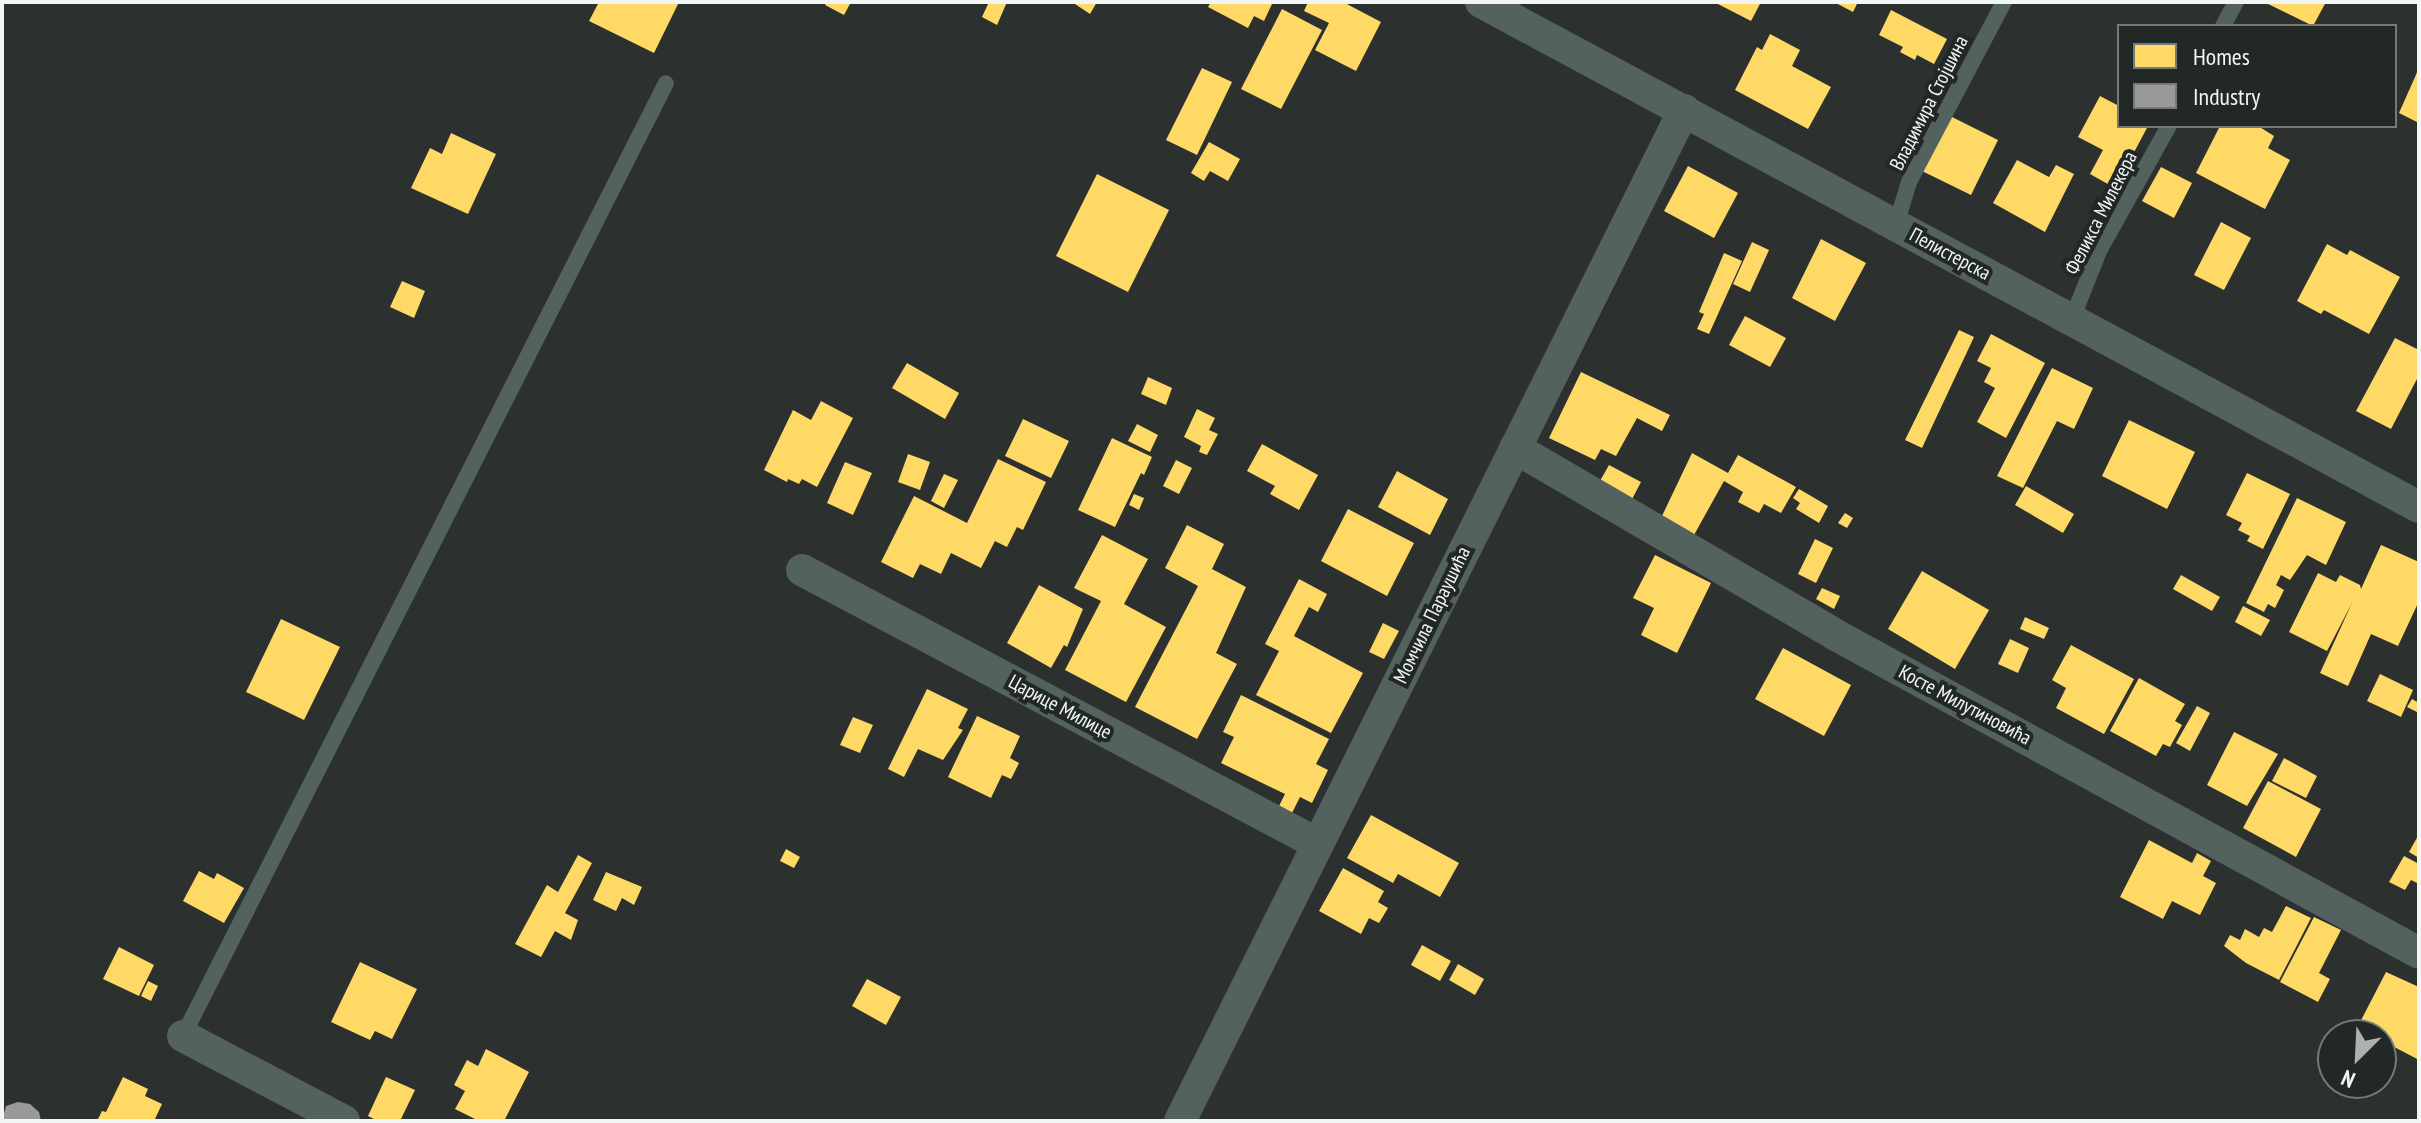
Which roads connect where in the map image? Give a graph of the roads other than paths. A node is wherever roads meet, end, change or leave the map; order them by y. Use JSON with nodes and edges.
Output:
{"nodes":[{"id":1,"x":1481,"y":2,"type":"edge"},
{"id":2,"x":2004,"y":2,"type":"edge"},
{"id":3,"x":2236,"y":2,"type":"edge"},
{"id":4,"x":2224,"y":24,"type":"edge"},
{"id":5,"x":666,"y":83,"type":"dead end"},
{"id":6,"x":1684,"y":110,"type":"junction"},
{"id":7,"x":2168,"y":128,"type":"edge"},
{"id":8,"x":1896,"y":225,"type":"junction"},
{"id":9,"x":2072,"y":319,"type":"junction"},
{"id":10,"x":1515,"y":448,"type":"junction"},
{"id":11,"x":2419,"y":507,"type":"edge"},
{"id":12,"x":802,"y":570,"type":"dead end"},
{"id":13,"x":1318,"y":844,"type":"junction"},
{"id":14,"x":2419,"y":953,"type":"edge"},
{"id":15,"x":183,"y":1036,"type":"joint"},
{"id":16,"x":344,"y":1121,"type":"edge"},
{"id":17,"x":1180,"y":1121,"type":"edge"}],
"edges":[{"from":1,"to":6,"type":"street","name":"Пелистерска"},
{"from":2,"to":8,"type":"lane","name":"Владимира Стојшина"},
{"from":3,"to":4,"type":"lane"},
{"from":5,"to":15,"type":"lane"},
{"from":6,"to":8,"type":"street","name":"Пелистерска"},
{"from":6,"to":10,"type":"street","name":"Момчила Параушића"},
{"from":7,"to":9,"type":"lane","name":"Феликса Милекера"},
{"from":8,"to":9,"type":"street","name":"Пелистерска"},
{"from":9,"to":11,"type":"street","name":"Пелистерска"},
{"from":10,"to":13,"type":"street","name":"Момчила Параушића"},
{"from":10,"to":14,"type":"street","name":"Косте Милутиновића"},
{"from":12,"to":13,"type":"street","name":"Царице Милице"},
{"from":13,"to":17,"type":"street","name":"Момчила Параушића"},
{"from":15,"to":16,"type":"street"}]}
